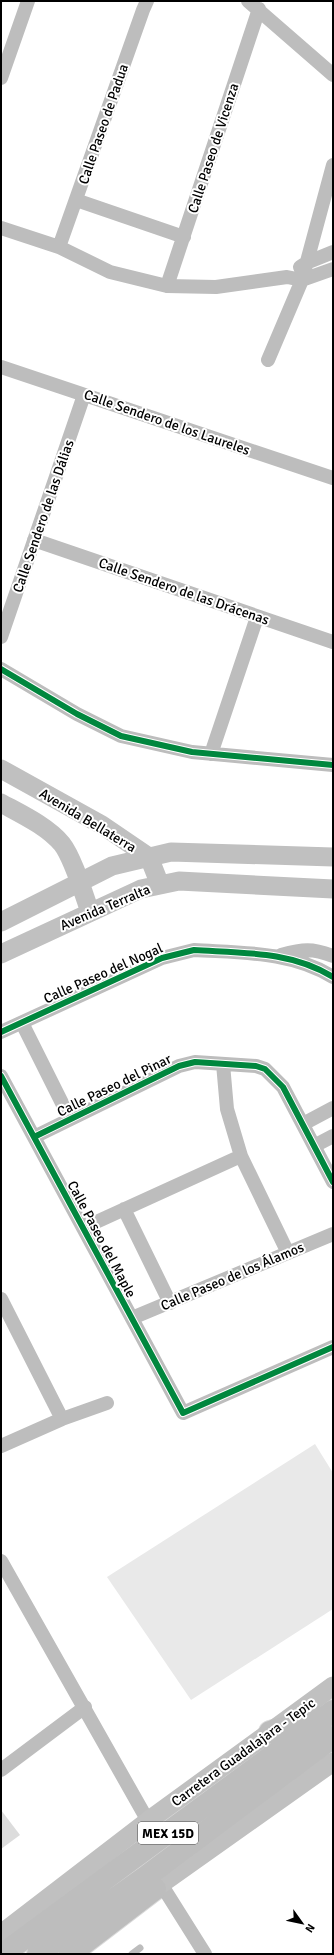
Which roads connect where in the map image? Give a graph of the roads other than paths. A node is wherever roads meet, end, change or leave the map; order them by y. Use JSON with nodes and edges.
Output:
{"nodes":[{"id":1,"x":28,"y":1,"type":"edge"},
{"id":2,"x":147,"y":1,"type":"edge"},
{"id":3,"x":253,"y":5,"type":"edge"},
{"id":4,"x":333,"y":75,"type":"edge"},
{"id":5,"x":1,"y":78,"type":"edge"},
{"id":6,"x":333,"y":165,"type":"edge"},
{"id":7,"x":76,"y":200,"type":"junction"},
{"id":8,"x":1,"y":228,"type":"edge"},
{"id":9,"x":184,"y":237,"type":"junction"},
{"id":10,"x":59,"y":247,"type":"junction"},
{"id":11,"x":333,"y":252,"type":"edge"},
{"id":12,"x":306,"y":263,"type":"junction"},
{"id":13,"x":333,"y":269,"type":"edge"},
{"id":14,"x":287,"y":277,"type":"junction"},
{"id":15,"x":302,"y":280,"type":"junction"},
{"id":16,"x":168,"y":286,"type":"junction"},
{"id":17,"x":268,"y":360,"type":"dead end"},
{"id":18,"x":1,"y":367,"type":"edge"},
{"id":19,"x":84,"y":395,"type":"junction"},
{"id":20,"x":333,"y":478,"type":"edge"},
{"id":21,"x":34,"y":540,"type":"junction"},
{"id":22,"x":257,"y":616,"type":"junction"},
{"id":23,"x":1,"y":637,"type":"edge"},
{"id":24,"x":333,"y":642,"type":"edge"},
{"id":25,"x":1,"y":669,"type":"edge"},
{"id":26,"x":211,"y":754,"type":"junction"},
{"id":27,"x":331,"y":768,"type":"edge"},
{"id":28,"x":1,"y":769,"type":"edge"},
{"id":29,"x":1,"y":803,"type":"edge"},
{"id":30,"x":149,"y":856,"type":"junction"},
{"id":31,"x":333,"y":857,"type":"edge"},
{"id":32,"x":80,"y":883,"type":"junction"},
{"id":33,"x":160,"y":885,"type":"junction"},
{"id":34,"x":333,"y":888,"type":"edge"},
{"id":35,"x":90,"y":912,"type":"junction"},
{"id":36,"x":1,"y":922,"type":"edge"},
{"id":37,"x":1,"y":954,"type":"edge"},
{"id":38,"x":278,"y":956,"type":"junction"},
{"id":39,"x":333,"y":956,"type":"edge"},
{"id":40,"x":333,"y":977,"type":"edge"},
{"id":41,"x":22,"y":1023,"type":"junction"},
{"id":42,"x":1,"y":1032,"type":"edge"},
{"id":43,"x":223,"y":1064,"type":"junction"},
{"id":44,"x":1,"y":1076,"type":"edge"},
{"id":45,"x":333,"y":1108,"type":"edge"},
{"id":46,"x":70,"y":1119,"type":"junction"},
{"id":47,"x":303,"y":1124,"type":"junction"},
{"id":48,"x":333,"y":1136,"type":"edge"},
{"id":49,"x":34,"y":1137,"type":"junction"},
{"id":50,"x":314,"y":1146,"type":"junction"},
{"id":51,"x":241,"y":1156,"type":"junction"},
{"id":52,"x":333,"y":1182,"type":"edge"},
{"id":53,"x":124,"y":1209,"type":"junction"},
{"id":54,"x":83,"y":1228,"type":"junction"},
{"id":55,"x":333,"y":1234,"type":"edge"},
{"id":56,"x":288,"y":1253,"type":"junction"},
{"id":57,"x":1,"y":1300,"type":"edge"},
{"id":58,"x":170,"y":1303,"type":"junction"},
{"id":59,"x":132,"y":1318,"type":"junction"},
{"id":60,"x":7,"y":1328,"type":"edge"},
{"id":61,"x":333,"y":1348,"type":"edge"},
{"id":62,"x":107,"y":1403,"type":"dead end"},
{"id":63,"x":62,"y":1419,"type":"junction"},
{"id":64,"x":1,"y":1446,"type":"edge"},
{"id":65,"x":1,"y":1561,"type":"edge"},
{"id":66,"x":333,"y":1686,"type":"edge"},
{"id":67,"x":333,"y":1701,"type":"edge"},
{"id":68,"x":85,"y":1707,"type":"junction"},
{"id":69,"x":333,"y":1711,"type":"edge"},
{"id":70,"x":270,"y":1732,"type":"junction"},
{"id":71,"x":333,"y":1737,"type":"edge"},
{"id":72,"x":333,"y":1762,"type":"edge"},
{"id":73,"x":1,"y":1770,"type":"edge"},
{"id":74,"x":148,"y":1821,"type":"junction"},
{"id":75,"x":161,"y":1884,"type":"junction"},
{"id":76,"x":1,"y":1934,"type":"edge"},
{"id":77,"x":140,"y":1948,"type":"dead end"},
{"id":78,"x":3,"y":1954,"type":"edge"},
{"id":79,"x":38,"y":1954,"type":"edge"},
{"id":80,"x":70,"y":1954,"type":"edge"},
{"id":81,"x":132,"y":1954,"type":"edge"},
{"id":82,"x":205,"y":1954,"type":"edge"}],
"edges":[{"from":1,"to":5,"type":"street"},
{"from":2,"to":7,"type":"street","name":"Calle Paseo de Padua"},
{"from":3,"to":4,"type":"street"},
{"from":3,"to":9,"type":"street","name":"Calle Paseo de Vicenza"},
{"from":6,"to":12,"type":"street"},
{"from":7,"to":9,"type":"street"},
{"from":7,"to":10,"type":"street","name":"Calle Paseo de Padua"},
{"from":8,"to":10,"type":"street"},
{"from":9,"to":16,"type":"street","name":"Calle Paseo de Vicenza"},
{"from":10,"to":16,"type":"street"},
{"from":11,"to":12,"type":"street"},
{"from":12,"to":14,"type":"street"},
{"from":12,"to":15,"type":"street"},
{"from":13,"to":15,"type":"street"},
{"from":14,"to":15,"type":"street"},
{"from":14,"to":16,"type":"street"},
{"from":15,"to":17,"type":"street"},
{"from":18,"to":19,"type":"street","name":"Calle Sendero de los Laureles"},
{"from":19,"to":20,"type":"street","name":"Calle Sendero de los Laureles"},
{"from":19,"to":21,"type":"street","name":"Calle Sendero de las Dálias"},
{"from":21,"to":22,"type":"street","name":"Calle Sendero de las Drácenas"},
{"from":21,"to":23,"type":"street","name":"Calle Sendero de las Dálias"},
{"from":22,"to":24,"type":"street","name":"Calle Sendero de las Drácenas"},
{"from":22,"to":26,"type":"street"},
{"from":25,"to":26,"type":"street"},
{"from":26,"to":27,"type":"street"},
{"from":28,"to":30,"type":"street","name":"Avenida Bellaterra"},
{"from":29,"to":32,"type":"street","name":"Avenida Bellaterra"},
{"from":30,"to":31,"type":"street"},
{"from":30,"to":32,"type":"street"},
{"from":30,"to":33,"type":"street","name":"Avenida Bellaterra"},
{"from":32,"to":35,"type":"street","name":"Avenida Bellaterra"},
{"from":32,"to":36,"type":"street"},
{"from":33,"to":34,"type":"street","name":"Avenida Terralta"},
{"from":33,"to":35,"type":"street","name":"Avenida Terralta"},
{"from":35,"to":37,"type":"street","name":"Avenida Terralta"},
{"from":38,"to":39,"type":"street","name":"Calle Paseo del Nogal"},
{"from":38,"to":40,"type":"street","name":"Calle Paseo del Nogal"},
{"from":38,"to":41,"type":"street","name":"Calle Paseo del Nogal"},
{"from":41,"to":42,"type":"street","name":"Calle Paseo del Nogal"},
{"from":41,"to":46,"type":"street"},
{"from":43,"to":46,"type":"street","name":"Calle Paseo del Pinar"},
{"from":43,"to":47,"type":"street","name":"Calle Paseo del Pinar"},
{"from":43,"to":51,"type":"street"},
{"from":44,"to":49,"type":"street","name":"Calle Paseo del Maple"},
{"from":45,"to":47,"type":"street"},
{"from":46,"to":49,"type":"street","name":"Calle Paseo del Pinar"},
{"from":47,"to":50,"type":"street","name":"Calle Paseo del Pinar"},
{"from":48,"to":50,"type":"street"},
{"from":49,"to":54,"type":"street","name":"Calle Paseo del Maple"},
{"from":50,"to":52,"type":"street","name":"Calle Paseo del Pinar"},
{"from":51,"to":53,"type":"street"},
{"from":51,"to":56,"type":"street"},
{"from":53,"to":54,"type":"street"},
{"from":53,"to":58,"type":"street"},
{"from":54,"to":59,"type":"street","name":"Calle Paseo del Maple"},
{"from":55,"to":56,"type":"street","name":"Calle Paseo de los Álamos"},
{"from":56,"to":58,"type":"street","name":"Calle Paseo de los Álamos"},
{"from":57,"to":60,"type":"street"},
{"from":58,"to":59,"type":"street","name":"Calle Paseo de los Álamos"},
{"from":59,"to":61,"type":"street","name":"Calle Paseo del Maple"},
{"from":60,"to":63,"type":"street"},
{"from":62,"to":63,"type":"street"},
{"from":63,"to":64,"type":"street"},
{"from":65,"to":68,"type":"street"},
{"from":66,"to":70,"type":"street","name":"Carretera Guadalajara - Tepic"},
{"from":67,"to":70,"type":"highway"},
{"from":68,"to":73,"type":"street"},
{"from":68,"to":74,"type":"street"},
{"from":69,"to":78,"type":"highway","number":"MEX 15D"},
{"from":70,"to":74,"type":"street","name":"Carretera Guadalajara - Tepic"},
{"from":71,"to":79,"type":"highway"},
{"from":72,"to":75,"type":"street"},
{"from":74,"to":76,"type":"street","name":"Carretera Guadalajara - Tepic"},
{"from":75,"to":80,"type":"highway"},
{"from":75,"to":82,"type":"street"},
{"from":77,"to":81,"type":"lane"}]}
